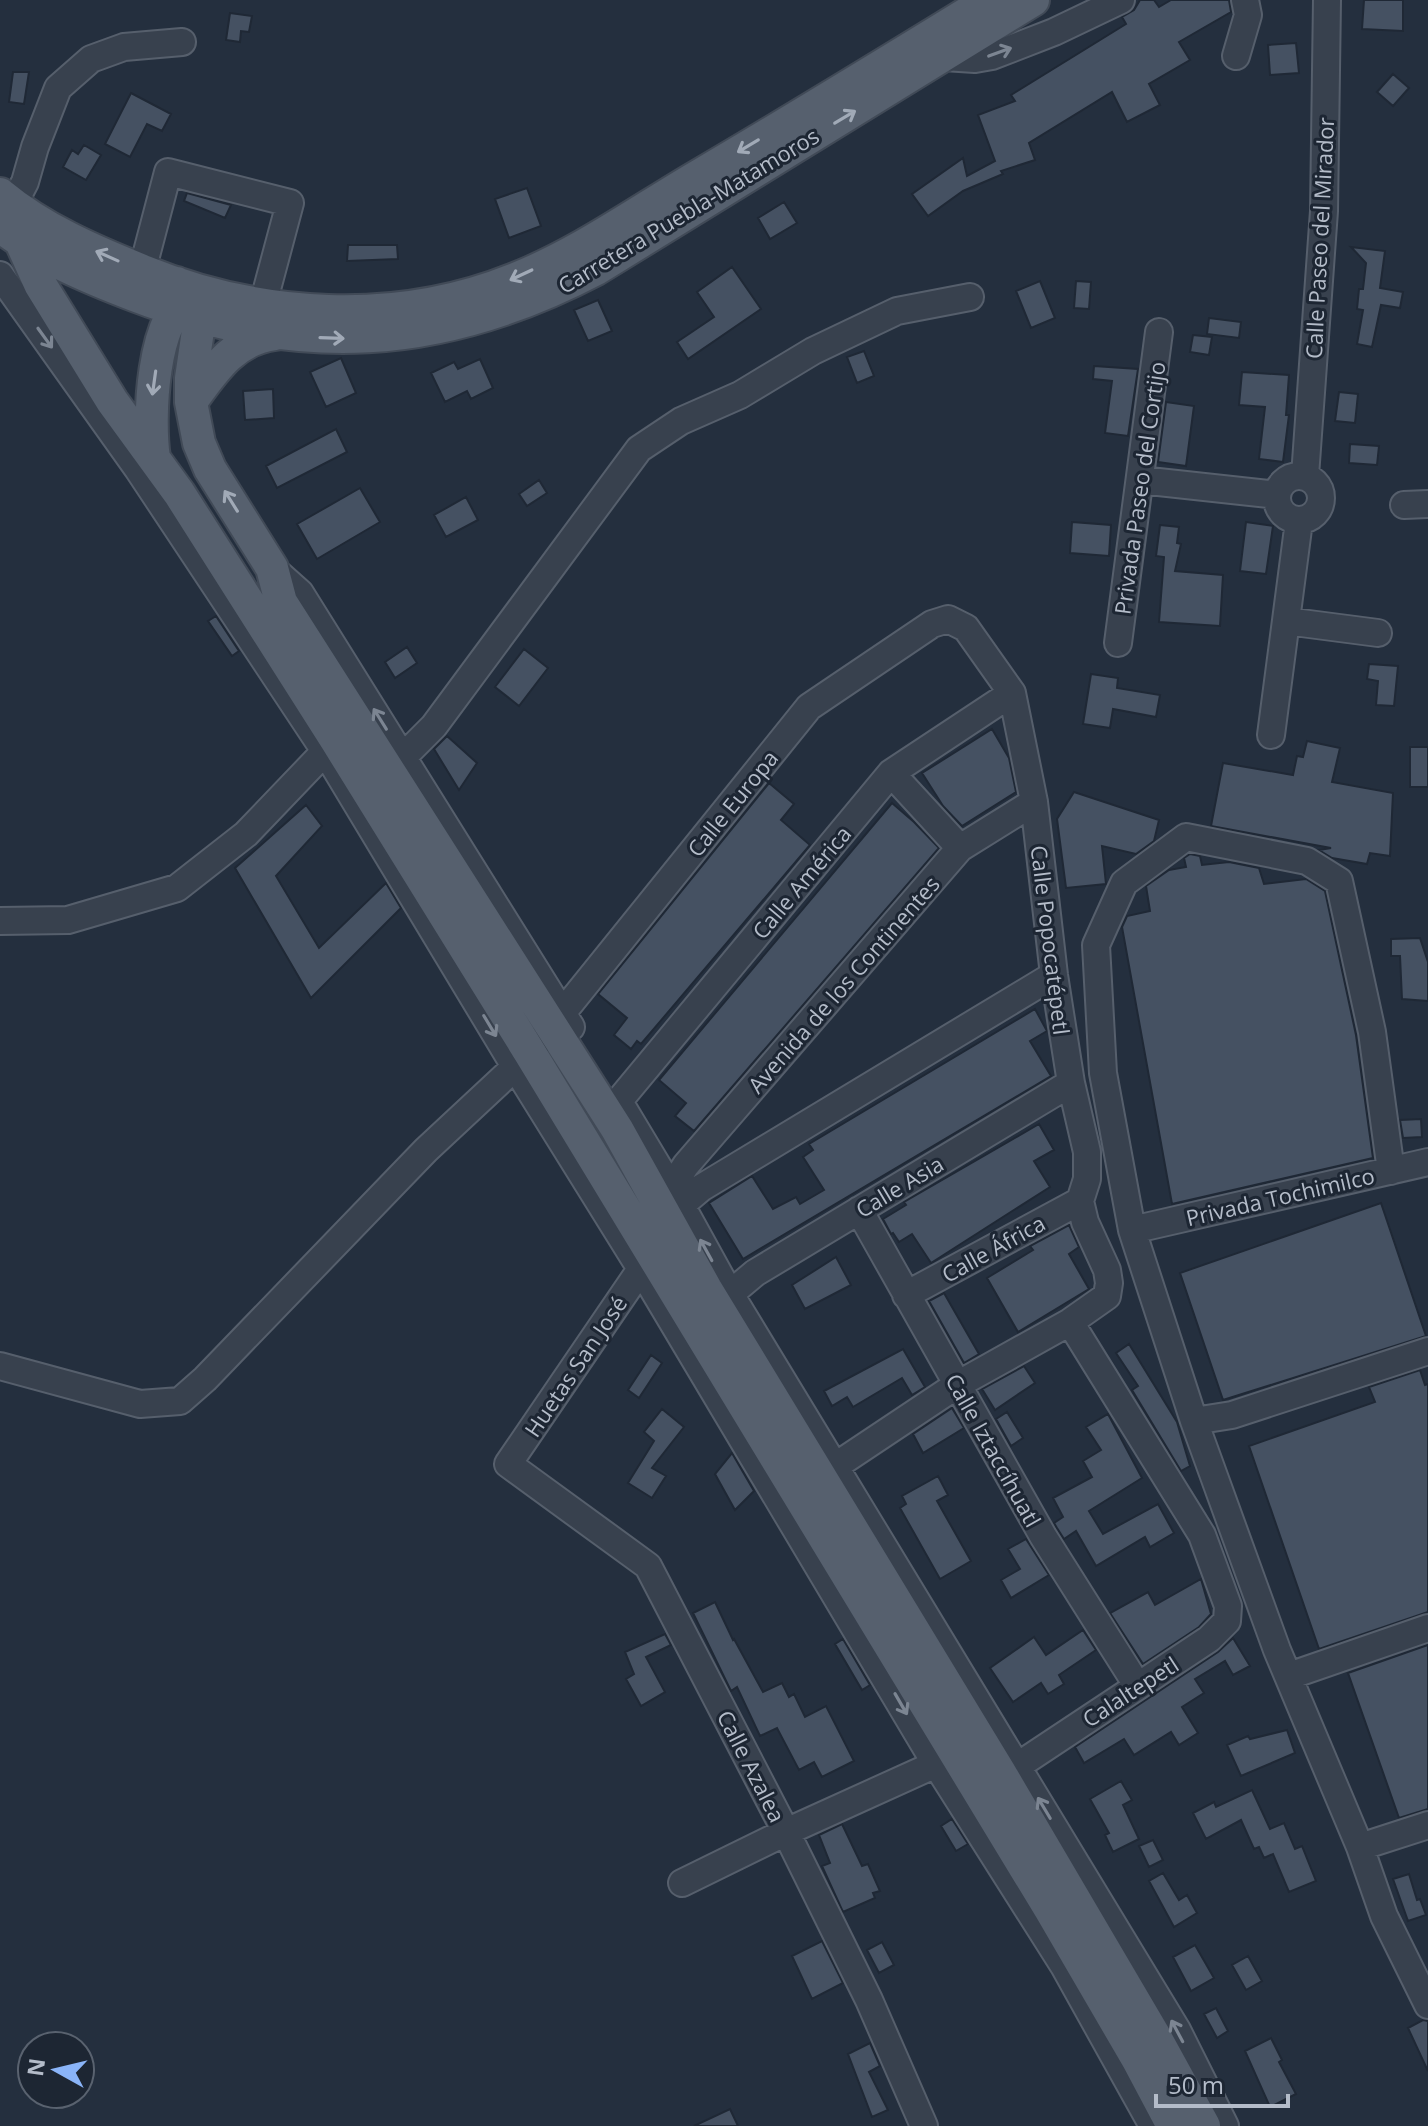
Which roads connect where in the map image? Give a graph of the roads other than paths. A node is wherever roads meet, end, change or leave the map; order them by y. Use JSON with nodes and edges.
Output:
{"nodes":[{"id":1,"x":989,"y":0,"type":"edge"},
{"id":2,"x":1033,"y":0,"type":"edge"},
{"id":3,"x":1245,"y":0,"type":"edge"},
{"id":4,"x":1327,"y":0,"type":"edge"},
{"id":5,"x":1115,"y":2,"type":"edge"},
{"id":6,"x":182,"y":42,"type":"dead end"},
{"id":7,"x":1236,"y":56,"type":"dead end"},
{"id":8,"x":944,"y":57,"type":"junction"},
{"id":9,"x":8,"y":217,"type":"edge"},
{"id":10,"x":142,"y":271,"type":"junction"},
{"id":11,"x":0,"y":275,"type":"edge"},
{"id":12,"x":970,"y":297,"type":"dead end"},
{"id":13,"x":189,"y":299,"type":"junction"},
{"id":14,"x":263,"y":304,"type":"junction"},
{"id":15,"x":1159,"y":332,"type":"dead end"},
{"id":16,"x":286,"y":334,"type":"junction"},
{"id":17,"x":191,"y":402,"type":"junction"},
{"id":18,"x":154,"y":458,"type":"junction"},
{"id":19,"x":1305,"y":476,"type":"junction"},
{"id":20,"x":1140,"y":480,"type":"junction"},
{"id":21,"x":1277,"y":495,"type":"junction"},
{"id":22,"x":1299,"y":521,"type":"junction"},
{"id":23,"x":176,"y":526,"type":"junction"},
{"id":24,"x":272,"y":568,"type":"junction"},
{"id":25,"x":1286,"y":621,"type":"junction"},
{"id":26,"x":932,"y":624,"type":"joint"},
{"id":27,"x":1378,"y":633,"type":"dead end"},
{"id":28,"x":1118,"y":643,"type":"dead end"},
{"id":29,"x":1012,"y":693,"type":"junction"},
{"id":30,"x":1271,"y":735,"type":"dead end"},
{"id":31,"x":339,"y":737,"type":"junction"},
{"id":32,"x":403,"y":757,"type":"junction"},
{"id":33,"x":891,"y":773,"type":"junction"},
{"id":34,"x":1034,"y":802,"type":"junction"},
{"id":35,"x":960,"y":848,"type":"junction"},
{"id":36,"x":0,"y":921,"type":"edge"},
{"id":37,"x":1054,"y":975,"type":"junction"},
{"id":38,"x":557,"y":1020,"type":"junction"},
{"id":39,"x":523,"y":1061,"type":"junction"},
{"id":40,"x":1071,"y":1083,"type":"junction"},
{"id":41,"x":618,"y":1102,"type":"junction"},
{"id":42,"x":1428,"y":1162,"type":"edge"},
{"id":43,"x":1391,"y":1171,"type":"junction"},
{"id":44,"x":676,"y":1196,"type":"junction"},
{"id":45,"x":1080,"y":1201,"type":"junction"},
{"id":46,"x":859,"y":1210,"type":"junction"},
{"id":47,"x":1132,"y":1230,"type":"junction"},
{"id":48,"x":641,"y":1269,"type":"junction"},
{"id":49,"x":730,"y":1294,"type":"junction"},
{"id":50,"x":906,"y":1295,"type":"junction"},
{"id":51,"x":1070,"y":1322,"type":"junction"},
{"id":52,"x":1428,"y":1351,"type":"edge"},
{"id":53,"x":0,"y":1366,"type":"edge"},
{"id":54,"x":957,"y":1385,"type":"junction"},
{"id":55,"x":1194,"y":1421,"type":"junction"},
{"id":56,"x":508,"y":1464,"type":"joint"},
{"id":57,"x":834,"y":1467,"type":"junction"},
{"id":58,"x":1428,"y":1628,"type":"edge"},
{"id":59,"x":1289,"y":1676,"type":"junction"},
{"id":60,"x":1137,"y":1685,"type":"junction"},
{"id":61,"x":936,"y":1764,"type":"junction"},
{"id":62,"x":1019,"y":1765,"type":"junction"},
{"id":63,"x":1428,"y":1825,"type":"edge"},
{"id":64,"x":786,"y":1832,"type":"junction"},
{"id":65,"x":1360,"y":1847,"type":"junction"},
{"id":66,"x":682,"y":1883,"type":"dead end"},
{"id":67,"x":1428,"y":2005,"type":"edge"},
{"id":68,"x":924,"y":2126,"type":"edge"},
{"id":69,"x":1153,"y":2126,"type":"edge"},
{"id":70,"x":1173,"y":2126,"type":"edge"},
{"id":71,"x":1204,"y":2126,"type":"edge"},
{"id":72,"x":1225,"y":2126,"type":"edge"}],
"edges":[{"from":1,"to":14,"type":"main road","name":"Carretera Puebla-Matamoros","one_way":true},
{"from":2,"to":8,"type":"main road","name":"Carretera Puebla-Matamoros"},
{"from":3,"to":7,"type":"street"},
{"from":4,"to":19,"type":"street","name":"Calle Paseo del Mirador"},
{"from":8,"to":5,"type":"street","one_way":true},
{"from":6,"to":9,"type":"street"},
{"from":16,"to":8,"type":"main road","name":"Carretera Puebla-Matamoros","one_way":true},
{"from":10,"to":9,"type":"main road","name":"Carretera Puebla-Matamoros","one_way":true},
{"from":9,"to":13,"type":"main road","name":"Carretera Puebla-Matamoros"},
{"from":9,"to":18,"type":"main road"},
{"from":10,"to":13,"type":"main road","name":"Carretera Puebla-Matamoros"},
{"from":10,"to":14,"type":"street"},
{"from":11,"to":23,"type":"street","one_way":true},
{"from":12,"to":32,"type":"street"},
{"from":13,"to":14,"type":"main road","name":"Carretera Puebla-Matamoros"},
{"from":13,"to":16,"type":"main road","name":"Carretera Puebla-Matamoros"},
{"from":13,"to":17,"type":"main road"},
{"from":13,"to":18,"type":"main road","one_way":true},
{"from":15,"to":20,"type":"street","name":"Privada Paseo del Cortijo"},
{"from":16,"to":17,"type":"main road"},
{"from":24,"to":17,"type":"main road","one_way":true},
{"from":18,"to":23,"type":"main road"},
{"from":18,"to":31,"type":"main road"},
{"from":19,"to":21,"type":"street"},
{"from":19,"to":22,"type":"street"},
{"from":20,"to":21,"type":"street"},
{"from":20,"to":28,"type":"street","name":"Privada Paseo del Cortijo"},
{"from":21,"to":22,"type":"street"},
{"from":22,"to":25,"type":"street"},
{"from":23,"to":31,"type":"street"},
{"from":24,"to":31,"type":"main road"},
{"from":32,"to":24,"type":"street","one_way":true},
{"from":25,"to":27,"type":"street"},
{"from":25,"to":30,"type":"street"},
{"from":26,"to":29,"type":"street","name":"Calle Popocatépetl"},
{"from":26,"to":38,"type":"street","name":"Calle Europa"},
{"from":29,"to":33,"type":"street","name":"Calle América"},
{"from":29,"to":34,"type":"street","name":"Calle Popocatépetl"},
{"from":31,"to":36,"type":"street"},
{"from":31,"to":38,"type":"main road"},
{"from":31,"to":39,"type":"main road","one_way":true},
{"from":32,"to":38,"type":"street"},
{"from":33,"to":35,"type":"street"},
{"from":33,"to":41,"type":"street","name":"Calle América"},
{"from":34,"to":35,"type":"street","name":"Avenida de los Continentes"},
{"from":34,"to":37,"type":"street","name":"Calle Popocatépetl"},
{"from":35,"to":44,"type":"street","name":"Avenida de los Continentes"},
{"from":37,"to":40,"type":"street","name":"Calle Popocatépetl"},
{"from":37,"to":44,"type":"street"},
{"from":38,"to":39,"type":"street","name":"Calle Europa"},
{"from":38,"to":41,"type":"street"},
{"from":38,"to":71,"type":"main road"},
{"from":39,"to":48,"type":"street"},
{"from":39,"to":53,"type":"street","name":"Calle Europa"},
{"from":39,"to":70,"type":"main road"},
{"from":40,"to":45,"type":"street","name":"Calle Popocatépetl"},
{"from":40,"to":46,"type":"street","name":"Calle Asia"},
{"from":41,"to":44,"type":"street"},
{"from":42,"to":43,"type":"street","name":"Privada Tochimilco"},
{"from":43,"to":47,"type":"street","name":"Privada Tochimilco"},
{"from":43,"to":47,"type":"street"},
{"from":49,"to":44,"type":"street","one_way":true},
{"from":45,"to":50,"type":"street","name":"Calle África"},
{"from":45,"to":51,"type":"street","name":"Calle Popocatépetl"},
{"from":46,"to":49,"type":"street","name":"Calle Asia"},
{"from":46,"to":50,"type":"street","name":"Calle Iztaccíhuatl"},
{"from":47,"to":55,"type":"street"},
{"from":48,"to":56,"type":"street","name":"Huetas San José"},
{"from":48,"to":61,"type":"street","one_way":true},
{"from":49,"to":57,"type":"street"},
{"from":50,"to":54,"type":"street","name":"Calle Iztaccíhuatl"},
{"from":51,"to":54,"type":"street"},
{"from":51,"to":60,"type":"street","name":"Calaltepetl"},
{"from":52,"to":55,"type":"street"},
{"from":54,"to":57,"type":"street"},
{"from":54,"to":60,"type":"street","name":"Calle Iztaccíhuatl"},
{"from":55,"to":59,"type":"street"},
{"from":56,"to":64,"type":"street","name":"Calle Azalea"},
{"from":57,"to":62,"type":"street"},
{"from":58,"to":59,"type":"street"},
{"from":59,"to":65,"type":"street"},
{"from":60,"to":62,"type":"street","name":"Calaltepetl"},
{"from":61,"to":64,"type":"street"},
{"from":61,"to":69,"type":"street"},
{"from":72,"to":62,"type":"street","one_way":true},
{"from":63,"to":65,"type":"street"},
{"from":64,"to":66,"type":"street"},
{"from":64,"to":68,"type":"street","name":"Calle Azalea"},
{"from":65,"to":67,"type":"street"}]}
